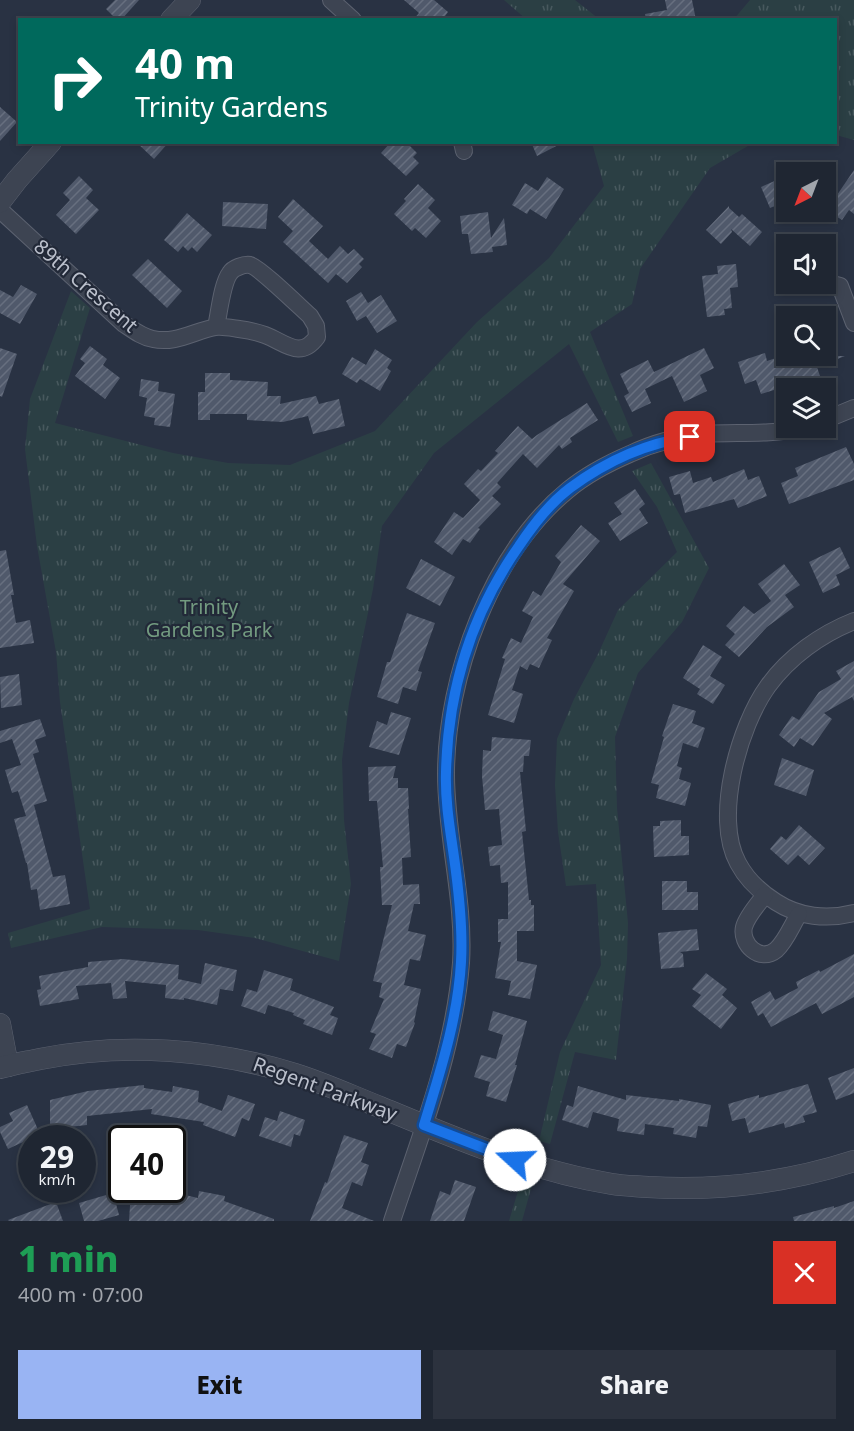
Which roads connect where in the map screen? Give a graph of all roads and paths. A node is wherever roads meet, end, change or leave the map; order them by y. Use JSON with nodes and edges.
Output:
{"nodes":[{"id":1,"x":190,"y":0,"type":"edge"},
{"id":2,"x":331,"y":0,"type":"edge"},
{"id":3,"x":173,"y":18,"type":"edge"},
{"id":4,"x":351,"y":18,"type":"edge"},
{"id":5,"x":49,"y":144,"type":"edge"},
{"id":6,"x":0,"y":202,"type":"edge"},
{"id":7,"x":0,"y":210,"type":"edge"},
{"id":8,"x":836,"y":285,"type":"edge"},
{"id":9,"x":854,"y":323,"type":"edge"},
{"id":10,"x":216,"y":327,"type":"junction"},
{"id":11,"x":854,"y":408,"type":"edge"},
{"id":12,"x":836,"y":415,"type":"edge"},
{"id":13,"x":776,"y":433,"type":"edge"},
{"id":14,"x":854,"y":621,"type":"edge"},
{"id":15,"x":765,"y":895,"type":"junction"},
{"id":16,"x":854,"y":913,"type":"edge"},
{"id":17,"x":799,"y":914,"type":"junction"},
{"id":18,"x":0,"y":1024,"type":"edge"},
{"id":19,"x":4,"y":1067,"type":"edge"},
{"id":20,"x":424,"y":1125,"type":"junction"},
{"id":21,"x":854,"y":1161,"type":"edge"},
{"id":22,"x":392,"y":1221,"type":"edge"}],
"edges":[{"from":1,"to":3,"type":"street"},
{"from":2,"to":4,"type":"street"},
{"from":5,"to":6,"type":"street"},
{"from":7,"to":10,"type":"street","name":"89th Crescent"},
{"from":8,"to":9,"type":"street"},
{"from":10,"to":10,"type":"street","name":"89th Crescent"},
{"from":11,"to":12,"type":"street"},
{"from":13,"to":20,"type":"street"},
{"from":14,"to":15,"type":"street"},
{"from":15,"to":17,"type":"street"},
{"from":15,"to":17,"type":"street"},
{"from":16,"to":17,"type":"street"},
{"from":18,"to":19,"type":"street"},
{"from":19,"to":20,"type":"street","name":"Regent Parkway"},
{"from":20,"to":21,"type":"street","name":"Regent Parkway"},
{"from":20,"to":22,"type":"street"}]}
